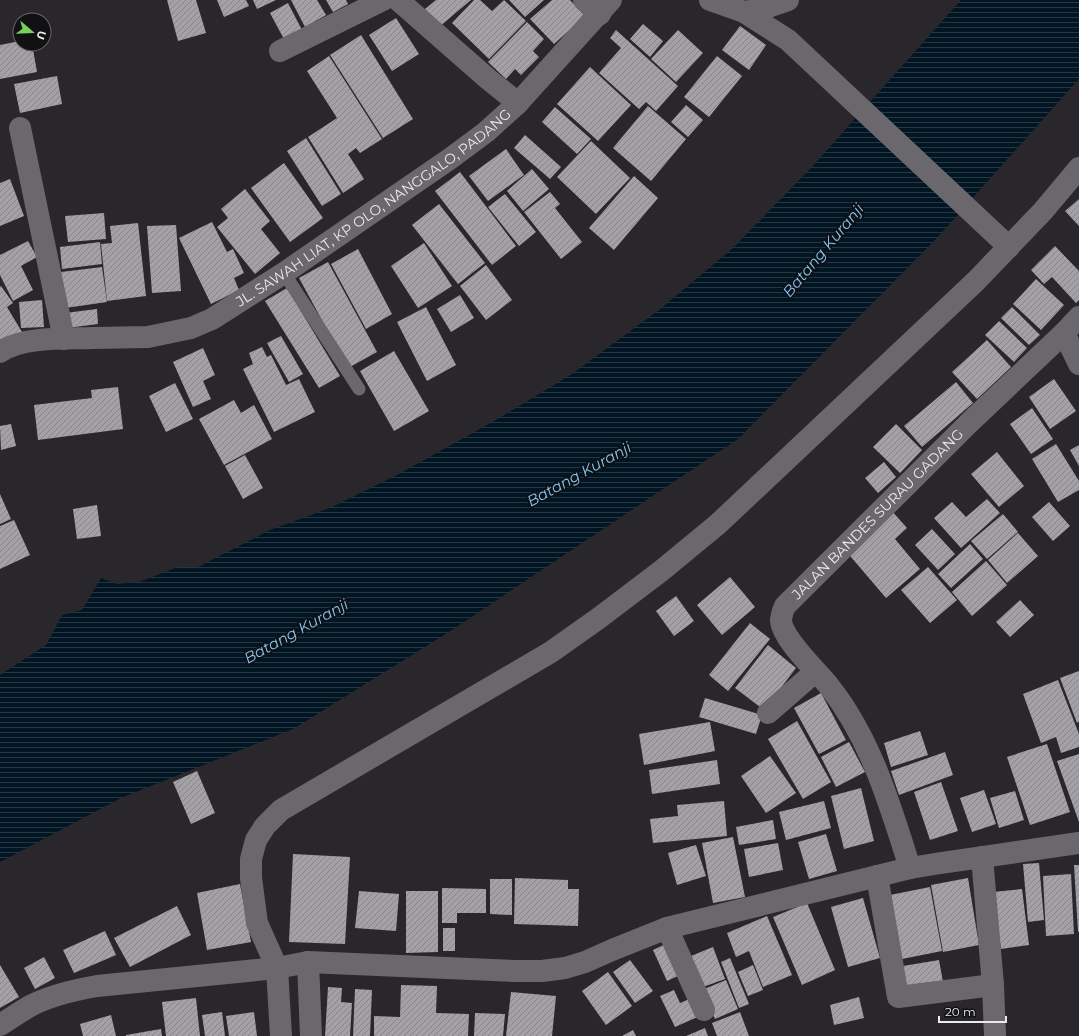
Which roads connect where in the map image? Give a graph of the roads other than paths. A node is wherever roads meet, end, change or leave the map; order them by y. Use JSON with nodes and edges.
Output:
{"nodes":[{"id":1,"x":383,"y":0,"type":"edge"},
{"id":2,"x":398,"y":0,"type":"edge"},
{"id":3,"x":710,"y":0,"type":"edge"},
{"id":4,"x":788,"y":0,"type":"edge"},
{"id":5,"x":598,"y":5,"type":"edge"},
{"id":6,"x":744,"y":12,"type":"junction"},
{"id":7,"x":280,"y":51,"type":"dead end"},
{"id":8,"x":518,"y":103,"type":"junction"},
{"id":9,"x":20,"y":128,"type":"dead end"},
{"id":10,"x":1079,"y":168,"type":"edge"},
{"id":11,"x":1003,"y":241,"type":"junction"},
{"id":12,"x":284,"y":273,"type":"junction"},
{"id":13,"x":1079,"y":317,"type":"edge"},
{"id":14,"x":1064,"y":333,"type":"junction"},
{"id":15,"x":64,"y":339,"type":"junction"},
{"id":16,"x":0,"y":352,"type":"edge"},
{"id":17,"x":1079,"y":364,"type":"edge"},
{"id":18,"x":360,"y":389,"type":"dead end"},
{"id":19,"x":815,"y":672,"type":"junction"},
{"id":20,"x":768,"y":713,"type":"dead end"},
{"id":21,"x":1079,"y":843,"type":"edge"},
{"id":22,"x":982,"y":857,"type":"junction"},
{"id":23,"x":910,"y":868,"type":"junction"},
{"id":24,"x":877,"y":876,"type":"junction"},
{"id":25,"x":666,"y":928,"type":"junction"},
{"id":26,"x":308,"y":962,"type":"junction"},
{"id":27,"x":278,"y":968,"type":"junction"},
{"id":28,"x":993,"y":985,"type":"junction"},
{"id":29,"x":704,"y":1010,"type":"dead end"},
{"id":30,"x":0,"y":1025,"type":"edge"},
{"id":31,"x":281,"y":1036,"type":"edge"},
{"id":32,"x":311,"y":1036,"type":"edge"},
{"id":33,"x":995,"y":1036,"type":"edge"}],
"edges":[{"from":1,"to":7,"type":"street"},
{"from":2,"to":8,"type":"street"},
{"from":3,"to":6,"type":"street"},
{"from":4,"to":6,"type":"street"},
{"from":5,"to":8,"type":"street","name":"JL. SAWAH LIAT, KP OLO, NANGGALO, PADANG"},
{"from":6,"to":11,"type":"street"},
{"from":8,"to":12,"type":"street","name":"JL. SAWAH LIAT, KP OLO, NANGGALO, PADANG"},
{"from":9,"to":15,"type":"street"},
{"from":10,"to":11,"type":"street"},
{"from":11,"to":27,"type":"street"},
{"from":12,"to":15,"type":"street","name":"JL. SAWAH LIAT, KP OLO, NANGGALO, PADANG"},
{"from":12,"to":18,"type":"lane"},
{"from":13,"to":14,"type":"street","name":"JALAN BANDES SURAU GADANG"},
{"from":14,"to":17,"type":"street"},
{"from":14,"to":19,"type":"street","name":"JALAN BANDES SURAU GADANG"},
{"from":15,"to":16,"type":"street","name":"JL. SAWAH LIAT, KP OLO, NANGGALO, PADANG"},
{"from":19,"to":20,"type":"street"},
{"from":19,"to":23,"type":"street"},
{"from":21,"to":22,"type":"street"},
{"from":22,"to":23,"type":"street"},
{"from":22,"to":28,"type":"street"},
{"from":23,"to":24,"type":"street"},
{"from":24,"to":25,"type":"street"},
{"from":24,"to":28,"type":"street"},
{"from":25,"to":26,"type":"street"},
{"from":25,"to":29,"type":"street"},
{"from":26,"to":27,"type":"street"},
{"from":26,"to":32,"type":"street"},
{"from":27,"to":30,"type":"street"},
{"from":27,"to":31,"type":"street"},
{"from":28,"to":33,"type":"street"}]}
